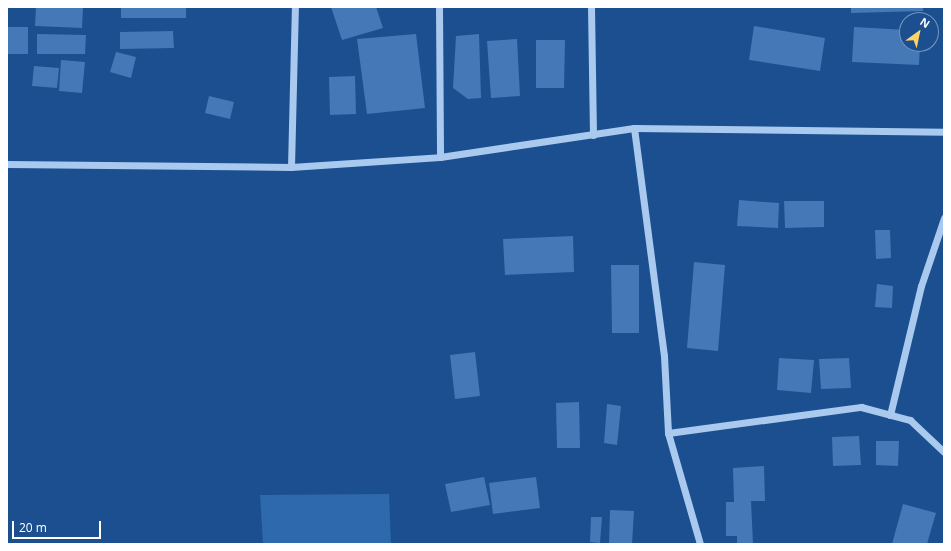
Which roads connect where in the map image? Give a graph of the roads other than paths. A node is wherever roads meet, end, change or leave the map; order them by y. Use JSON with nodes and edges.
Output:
{"nodes":[{"id":1,"x":295,"y":7,"type":"edge"},
{"id":2,"x":439,"y":7,"type":"edge"},
{"id":3,"x":591,"y":7,"type":"edge"},
{"id":4,"x":634,"y":128,"type":"junction"},
{"id":5,"x":944,"y":132,"type":"edge"},
{"id":6,"x":593,"y":135,"type":"junction"},
{"id":7,"x":440,"y":157,"type":"junction"},
{"id":8,"x":7,"y":164,"type":"edge"},
{"id":9,"x":291,"y":167,"type":"junction"},
{"id":10,"x":944,"y":218,"type":"edge"},
{"id":11,"x":890,"y":415,"type":"junction"},
{"id":12,"x":668,"y":433,"type":"junction"},
{"id":13,"x":944,"y":452,"type":"edge"},
{"id":14,"x":700,"y":544,"type":"edge"}],
"edges":[{"from":1,"to":9,"type":"street"},
{"from":2,"to":7,"type":"street"},
{"from":3,"to":6,"type":"street"},
{"from":4,"to":5,"type":"street"},
{"from":4,"to":6,"type":"street"},
{"from":4,"to":12,"type":"street"},
{"from":6,"to":7,"type":"street"},
{"from":7,"to":9,"type":"street"},
{"from":8,"to":9,"type":"street"},
{"from":10,"to":11,"type":"street"},
{"from":11,"to":12,"type":"street"},
{"from":11,"to":13,"type":"street"},
{"from":12,"to":14,"type":"street"}]}
